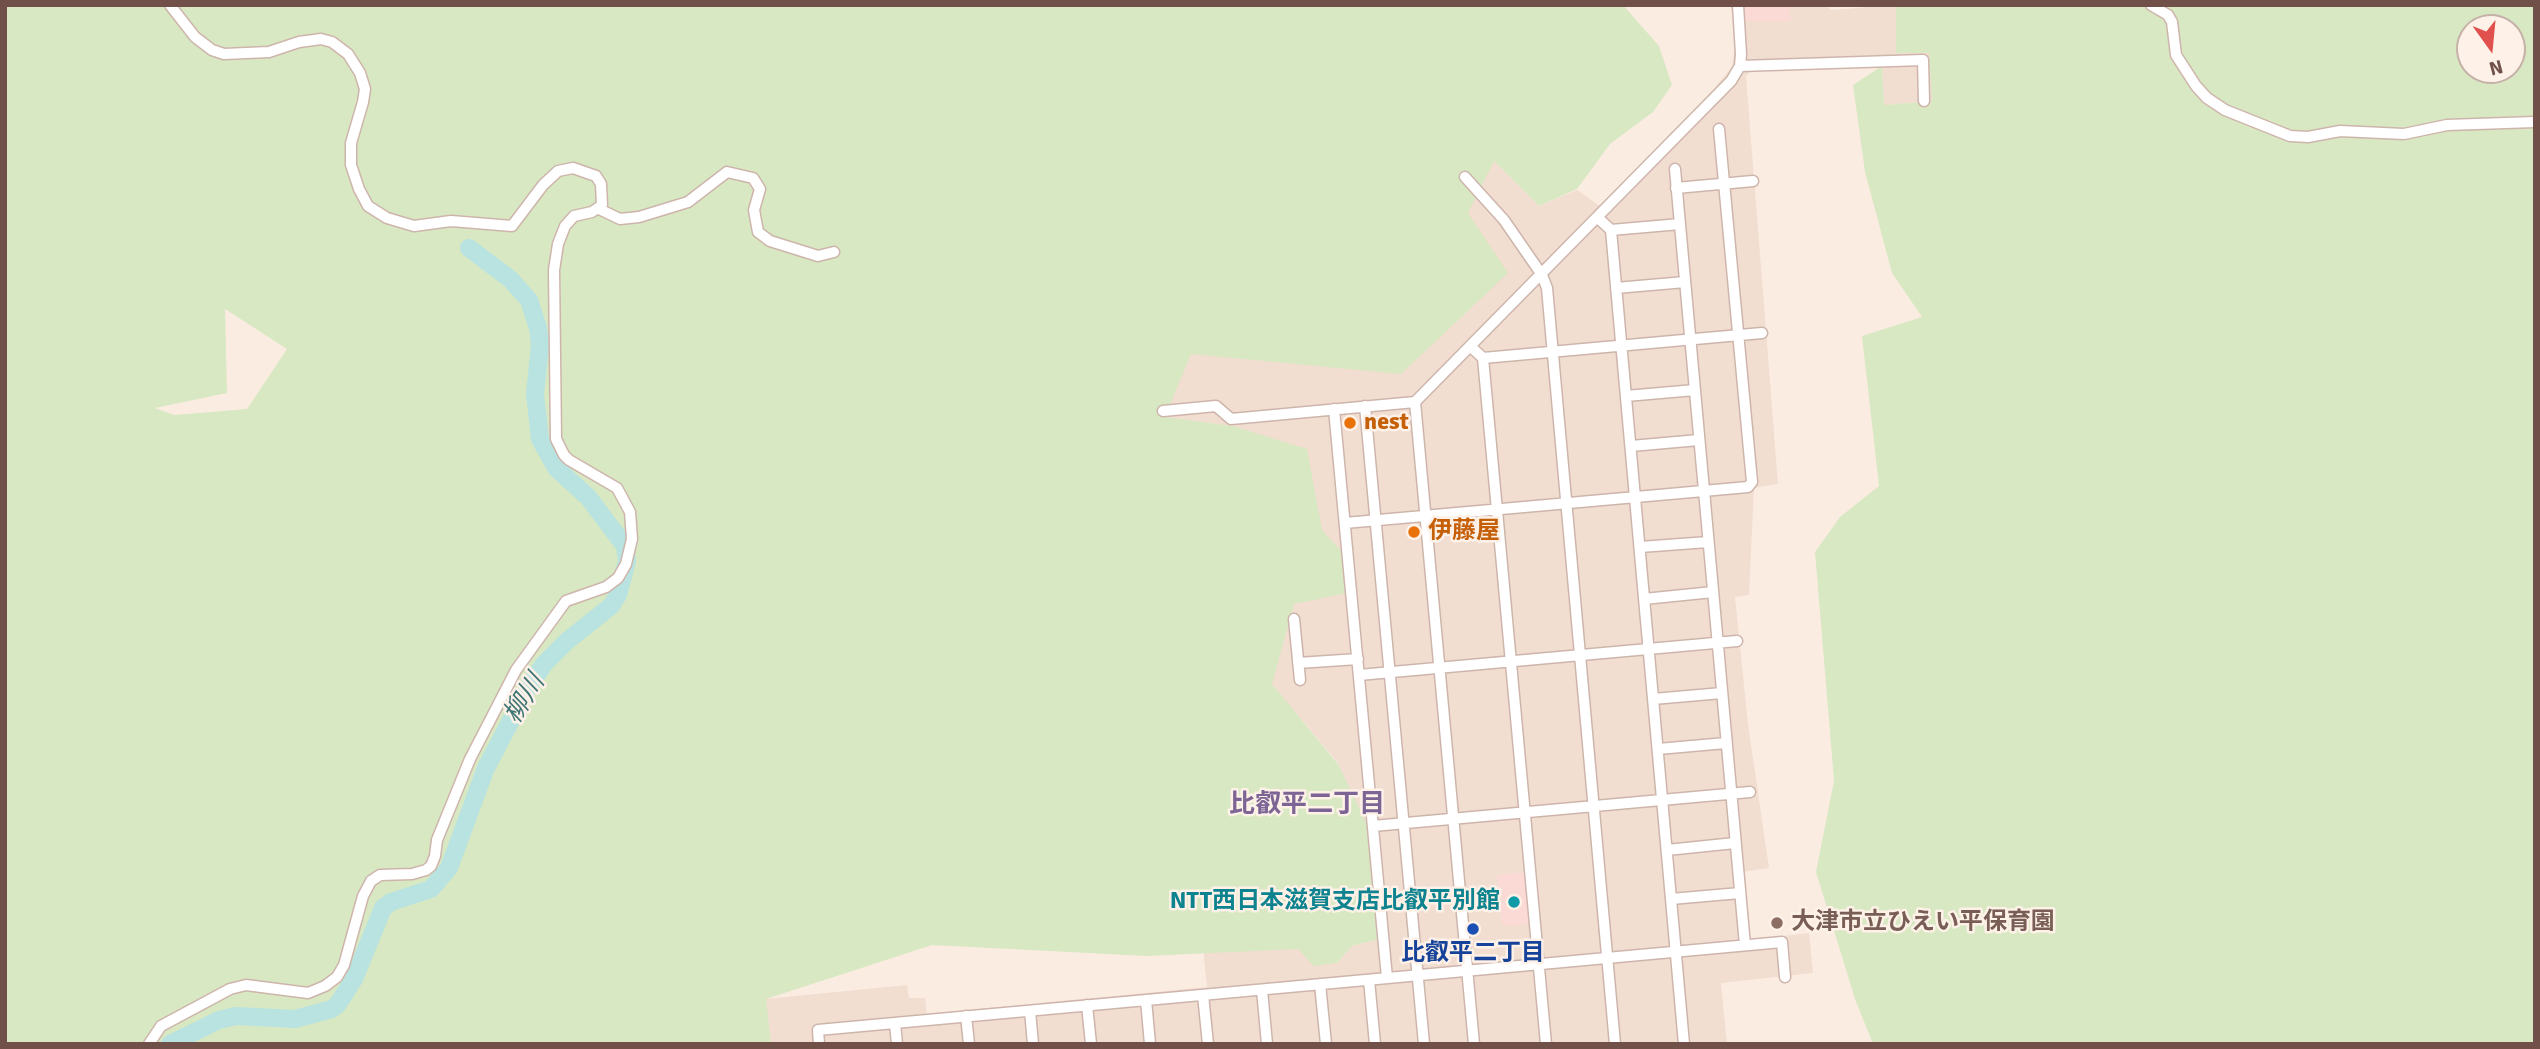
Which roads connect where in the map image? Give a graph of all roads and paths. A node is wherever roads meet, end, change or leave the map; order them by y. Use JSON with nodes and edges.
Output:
{"nodes":[{"id":1,"x":170,"y":5,"type":"edge"},
{"id":2,"x":1738,"y":5,"type":"edge"},
{"id":3,"x":2151,"y":5,"type":"edge"},
{"id":4,"x":1740,"y":66,"type":"junction"},
{"id":5,"x":1924,"y":101,"type":"dead end"},
{"id":6,"x":2535,"y":122,"type":"edge"},
{"id":7,"x":1719,"y":129,"type":"dead end"},
{"id":8,"x":1675,"y":169,"type":"dead end"},
{"id":9,"x":1465,"y":177,"type":"dead end"},
{"id":10,"x":1753,"y":181,"type":"dead end"},
{"id":11,"x":1724,"y":183,"type":"junction"},
{"id":12,"x":1676,"y":188,"type":"junction"},
{"id":13,"x":599,"y":209,"type":"junction"},
{"id":14,"x":1598,"y":218,"type":"junction"},
{"id":15,"x":1680,"y":224,"type":"junction"},
{"id":16,"x":1611,"y":230,"type":"junction"},
{"id":17,"x":834,"y":252,"type":"dead end"},
{"id":18,"x":1542,"y":275,"type":"junction"},
{"id":19,"x":1685,"y":282,"type":"junction"},
{"id":20,"x":1616,"y":288,"type":"junction"},
{"id":21,"x":1762,"y":332,"type":"dead end"},
{"id":22,"x":1738,"y":335,"type":"junction"},
{"id":23,"x":1690,"y":339,"type":"junction"},
{"id":24,"x":1621,"y":345,"type":"junction"},
{"id":25,"x":1470,"y":346,"type":"junction"},
{"id":26,"x":1552,"y":352,"type":"junction"},
{"id":27,"x":1483,"y":358,"type":"junction"},
{"id":28,"x":1695,"y":390,"type":"junction"},
{"id":29,"x":1626,"y":396,"type":"junction"},
{"id":30,"x":1415,"y":401,"type":"junction"},
{"id":31,"x":1365,"y":406,"type":"junction"},
{"id":32,"x":1334,"y":409,"type":"junction"},
{"id":33,"x":1163,"y":411,"type":"dead end"},
{"id":34,"x":1699,"y":440,"type":"junction"},
{"id":35,"x":1630,"y":446,"type":"junction"},
{"id":36,"x":1704,"y":491,"type":"junction"},
{"id":37,"x":1635,"y":497,"type":"junction"},
{"id":38,"x":1566,"y":503,"type":"junction"},
{"id":39,"x":1497,"y":510,"type":"junction"},
{"id":40,"x":1426,"y":516,"type":"junction"},
{"id":41,"x":1375,"y":521,"type":"junction"},
{"id":42,"x":1345,"y":523,"type":"junction"},
{"id":43,"x":1708,"y":542,"type":"junction"},
{"id":44,"x":1640,"y":547,"type":"junction"},
{"id":45,"x":1713,"y":592,"type":"junction"},
{"id":46,"x":1644,"y":598,"type":"junction"},
{"id":47,"x":1294,"y":619,"type":"dead end"},
{"id":48,"x":1737,"y":641,"type":"dead end"},
{"id":49,"x":1717,"y":643,"type":"junction"},
{"id":50,"x":1649,"y":649,"type":"junction"},
{"id":51,"x":1579,"y":655,"type":"junction"},
{"id":52,"x":1357,"y":659,"type":"junction"},
{"id":53,"x":1511,"y":661,"type":"junction"},
{"id":54,"x":1298,"y":663,"type":"junction"},
{"id":55,"x":1439,"y":668,"type":"junction"},
{"id":56,"x":1389,"y":672,"type":"junction"},
{"id":57,"x":1359,"y":675,"type":"junction"},
{"id":58,"x":1300,"y":680,"type":"dead end"},
{"id":59,"x":1722,"y":693,"type":"junction"},
{"id":60,"x":1653,"y":699,"type":"junction"},
{"id":61,"x":1726,"y":743,"type":"junction"},
{"id":62,"x":1658,"y":749,"type":"junction"},
{"id":63,"x":1750,"y":792,"type":"dead end"},
{"id":64,"x":1731,"y":793,"type":"junction"},
{"id":65,"x":1662,"y":800,"type":"junction"},
{"id":66,"x":1593,"y":806,"type":"junction"},
{"id":67,"x":1525,"y":812,"type":"junction"},
{"id":68,"x":1453,"y":819,"type":"junction"},
{"id":69,"x":1403,"y":823,"type":"junction"},
{"id":70,"x":1373,"y":826,"type":"junction"},
{"id":71,"x":1735,"y":844,"type":"junction"},
{"id":72,"x":1667,"y":850,"type":"junction"},
{"id":73,"x":1740,"y":893,"type":"junction"},
{"id":74,"x":1671,"y":899,"type":"junction"},
{"id":75,"x":1745,"y":945,"type":"junction"},
{"id":76,"x":1676,"y":952,"type":"junction"},
{"id":77,"x":1607,"y":958,"type":"junction"},
{"id":78,"x":1538,"y":965,"type":"junction"},
{"id":79,"x":1467,"y":971,"type":"junction"},
{"id":80,"x":1418,"y":975,"type":"junction"},
{"id":81,"x":1785,"y":977,"type":"dead end"},
{"id":82,"x":1387,"y":978,"type":"junction"},
{"id":83,"x":1369,"y":980,"type":"junction"},
{"id":84,"x":1320,"y":984,"type":"junction"},
{"id":85,"x":1262,"y":990,"type":"junction"},
{"id":86,"x":1203,"y":995,"type":"junction"},
{"id":87,"x":1146,"y":1000,"type":"junction"},
{"id":88,"x":1087,"y":1006,"type":"junction"},
{"id":89,"x":1031,"y":1011,"type":"junction"},
{"id":90,"x":967,"y":1016,"type":"junction"},
{"id":91,"x":895,"y":1023,"type":"junction"},
{"id":92,"x":149,"y":1044,"type":"edge"},
{"id":93,"x":819,"y":1044,"type":"edge"},
{"id":94,"x":897,"y":1044,"type":"edge"},
{"id":95,"x":969,"y":1044,"type":"edge"},
{"id":96,"x":1033,"y":1044,"type":"edge"},
{"id":97,"x":1091,"y":1044,"type":"edge"},
{"id":98,"x":1150,"y":1044,"type":"edge"},
{"id":99,"x":1208,"y":1044,"type":"edge"},
{"id":100,"x":1267,"y":1044,"type":"edge"},
{"id":101,"x":1326,"y":1044,"type":"edge"},
{"id":102,"x":1375,"y":1044,"type":"edge"},
{"id":103,"x":1424,"y":1044,"type":"edge"},
{"id":104,"x":1474,"y":1044,"type":"edge"},
{"id":105,"x":1546,"y":1044,"type":"edge"},
{"id":106,"x":1615,"y":1044,"type":"edge"},
{"id":107,"x":1684,"y":1044,"type":"edge"}],
"edges":[{"from":1,"to":13,"type":"street"},
{"from":2,"to":4,"type":"street"},
{"from":3,"to":6,"type":"street"},
{"from":4,"to":5,"type":"street"},
{"from":4,"to":14,"type":"street"},
{"from":7,"to":11,"type":"street"},
{"from":8,"to":12,"type":"street"},
{"from":9,"to":18,"type":"street"},
{"from":10,"to":11,"type":"street"},
{"from":11,"to":12,"type":"street"},
{"from":11,"to":22,"type":"street"},
{"from":12,"to":15,"type":"street"},
{"from":13,"to":17,"type":"street"},
{"from":13,"to":92,"type":"street"},
{"from":14,"to":16,"type":"street"},
{"from":14,"to":18,"type":"street"},
{"from":15,"to":16,"type":"street"},
{"from":15,"to":19,"type":"street"},
{"from":16,"to":20,"type":"street"},
{"from":18,"to":25,"type":"street"},
{"from":18,"to":26,"type":"street"},
{"from":19,"to":20,"type":"street"},
{"from":19,"to":23,"type":"street"},
{"from":20,"to":24,"type":"street"},
{"from":21,"to":22,"type":"street"},
{"from":22,"to":23,"type":"street"},
{"from":22,"to":36,"type":"street"},
{"from":23,"to":24,"type":"street"},
{"from":23,"to":28,"type":"street"},
{"from":24,"to":26,"type":"street"},
{"from":24,"to":29,"type":"street"},
{"from":25,"to":27,"type":"street"},
{"from":25,"to":30,"type":"street"},
{"from":26,"to":27,"type":"street"},
{"from":26,"to":38,"type":"street"},
{"from":27,"to":39,"type":"street"},
{"from":28,"to":29,"type":"street"},
{"from":28,"to":34,"type":"street"},
{"from":29,"to":35,"type":"street"},
{"from":30,"to":31,"type":"street"},
{"from":30,"to":40,"type":"street"},
{"from":31,"to":32,"type":"street"},
{"from":31,"to":41,"type":"street"},
{"from":32,"to":33,"type":"street"},
{"from":32,"to":42,"type":"street"},
{"from":34,"to":35,"type":"street"},
{"from":34,"to":36,"type":"street"},
{"from":35,"to":37,"type":"street"},
{"from":36,"to":37,"type":"street"},
{"from":36,"to":43,"type":"street"},
{"from":37,"to":38,"type":"street"},
{"from":37,"to":44,"type":"street"},
{"from":38,"to":39,"type":"street"},
{"from":38,"to":51,"type":"street"},
{"from":39,"to":40,"type":"street"},
{"from":39,"to":53,"type":"street"},
{"from":40,"to":41,"type":"street"},
{"from":40,"to":55,"type":"street"},
{"from":41,"to":42,"type":"street"},
{"from":41,"to":56,"type":"street"},
{"from":42,"to":52,"type":"street"},
{"from":43,"to":44,"type":"street"},
{"from":43,"to":45,"type":"street"},
{"from":44,"to":46,"type":"street"},
{"from":45,"to":46,"type":"street"},
{"from":45,"to":49,"type":"street"},
{"from":46,"to":50,"type":"street"},
{"from":47,"to":54,"type":"street"},
{"from":48,"to":49,"type":"street"},
{"from":49,"to":50,"type":"street"},
{"from":49,"to":59,"type":"street"},
{"from":50,"to":51,"type":"street"},
{"from":50,"to":60,"type":"street"},
{"from":51,"to":53,"type":"street"},
{"from":51,"to":66,"type":"street"},
{"from":52,"to":54,"type":"street"},
{"from":52,"to":57,"type":"street"},
{"from":53,"to":55,"type":"street"},
{"from":53,"to":67,"type":"street"},
{"from":54,"to":58,"type":"street"},
{"from":55,"to":56,"type":"street"},
{"from":55,"to":68,"type":"street"},
{"from":56,"to":57,"type":"street"},
{"from":56,"to":69,"type":"street"},
{"from":57,"to":70,"type":"street"},
{"from":59,"to":60,"type":"street"},
{"from":59,"to":61,"type":"street"},
{"from":60,"to":62,"type":"street"},
{"from":61,"to":62,"type":"street"},
{"from":61,"to":64,"type":"street"},
{"from":62,"to":65,"type":"street"},
{"from":63,"to":64,"type":"street"},
{"from":64,"to":65,"type":"street"},
{"from":64,"to":71,"type":"street"},
{"from":65,"to":66,"type":"street"},
{"from":65,"to":72,"type":"street"},
{"from":66,"to":67,"type":"street"},
{"from":66,"to":77,"type":"street"},
{"from":67,"to":68,"type":"street"},
{"from":67,"to":78,"type":"street"},
{"from":68,"to":69,"type":"street"},
{"from":68,"to":79,"type":"street"},
{"from":69,"to":70,"type":"street"},
{"from":69,"to":80,"type":"street"},
{"from":70,"to":82,"type":"street"},
{"from":71,"to":72,"type":"street"},
{"from":71,"to":73,"type":"street"},
{"from":72,"to":74,"type":"street"},
{"from":73,"to":74,"type":"street"},
{"from":73,"to":75,"type":"street"},
{"from":74,"to":76,"type":"street"},
{"from":75,"to":76,"type":"street"},
{"from":75,"to":81,"type":"street"},
{"from":76,"to":77,"type":"street"},
{"from":76,"to":107,"type":"street"},
{"from":77,"to":78,"type":"street"},
{"from":77,"to":106,"type":"street"},
{"from":78,"to":79,"type":"street"},
{"from":78,"to":105,"type":"street"},
{"from":79,"to":80,"type":"street"},
{"from":79,"to":104,"type":"street"},
{"from":80,"to":82,"type":"street"},
{"from":80,"to":103,"type":"street"},
{"from":82,"to":83,"type":"street"},
{"from":83,"to":84,"type":"street"},
{"from":83,"to":102,"type":"street"},
{"from":84,"to":85,"type":"street"},
{"from":84,"to":101,"type":"street"},
{"from":85,"to":86,"type":"street"},
{"from":85,"to":100,"type":"street"},
{"from":86,"to":87,"type":"street"},
{"from":86,"to":99,"type":"street"},
{"from":87,"to":88,"type":"street"},
{"from":87,"to":98,"type":"street"},
{"from":88,"to":89,"type":"street"},
{"from":88,"to":97,"type":"street"},
{"from":89,"to":90,"type":"street"},
{"from":89,"to":96,"type":"street"},
{"from":90,"to":91,"type":"street"},
{"from":90,"to":95,"type":"street"},
{"from":91,"to":93,"type":"street"},
{"from":91,"to":94,"type":"street"}]}
